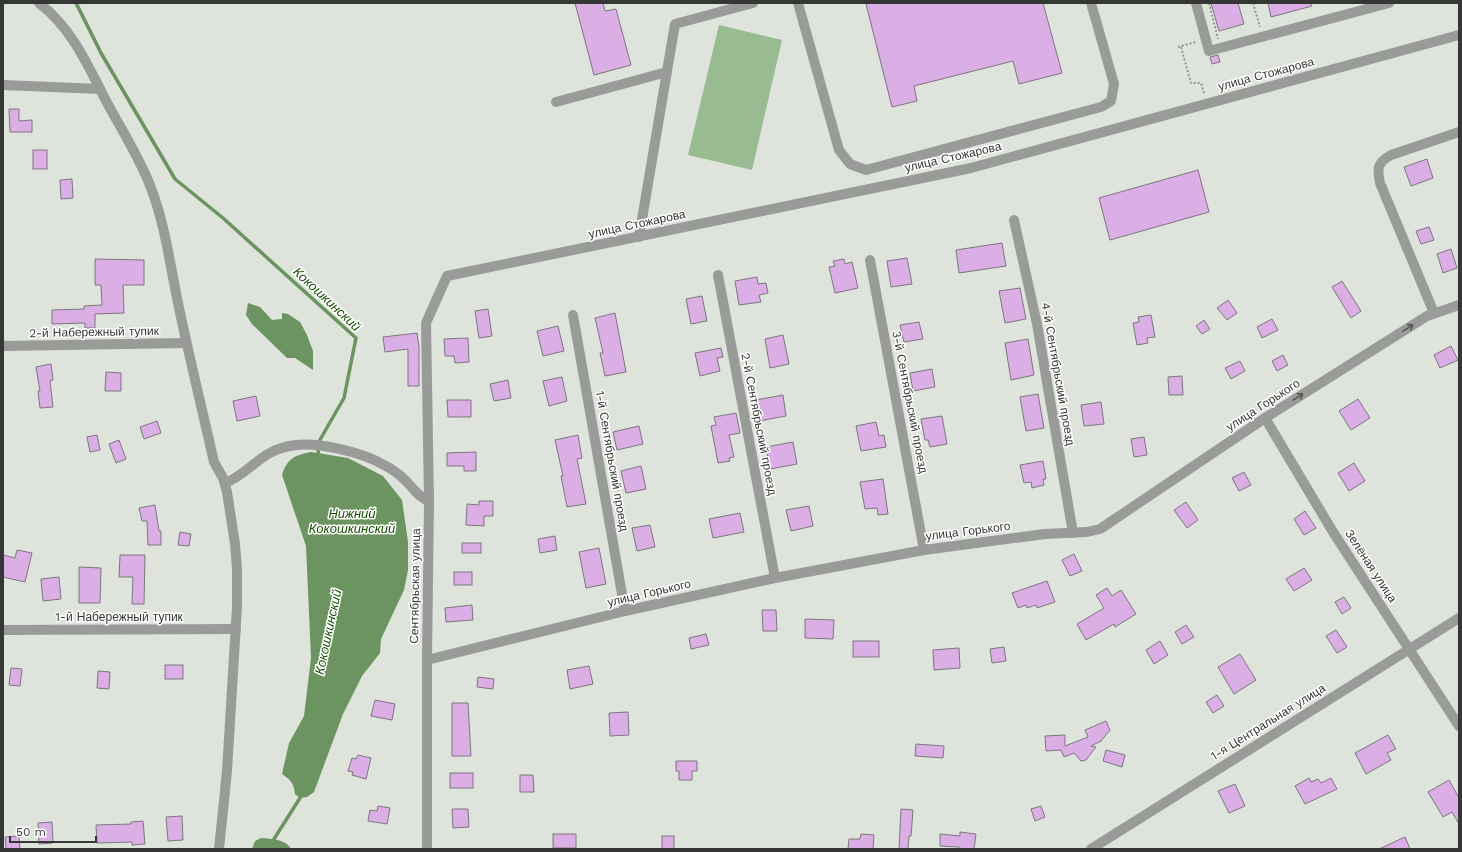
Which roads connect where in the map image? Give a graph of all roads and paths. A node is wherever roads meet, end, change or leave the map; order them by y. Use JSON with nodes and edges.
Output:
{"nodes":[{"id":1,"x":39,"y":3,"type":"edge"},
{"id":2,"x":753,"y":3,"type":"edge"},
{"id":3,"x":798,"y":3,"type":"edge"},
{"id":4,"x":1091,"y":3,"type":"edge"},
{"id":5,"x":1196,"y":3,"type":"edge"},
{"id":6,"x":1209,"y":3,"type":"edge"},
{"id":7,"x":1254,"y":3,"type":"edge"},
{"id":8,"x":1389,"y":3,"type":"edge"},
{"id":9,"x":1459,"y":34,"type":"edge"},
{"id":10,"x":1262,"y":37,"type":"junction"},
{"id":11,"x":1181,"y":46,"type":"dead end"},
{"id":12,"x":1221,"y":48,"type":"junction"},
{"id":13,"x":666,"y":72,"type":"junction"},
{"id":14,"x":3,"y":84,"type":"edge"},
{"id":15,"x":100,"y":89,"type":"junction"},
{"id":16,"x":556,"y":102,"type":"dead end"},
{"id":17,"x":1207,"y":104,"type":"junction"},
{"id":18,"x":1459,"y":132,"type":"edge"},
{"id":19,"x":1014,"y":220,"type":"dead end"},
{"id":20,"x":639,"y":237,"type":"junction"},
{"id":21,"x":870,"y":260,"type":"dead end"},
{"id":22,"x":718,"y":275,"type":"dead end"},
{"id":23,"x":1459,"y":304,"type":"edge"},
{"id":24,"x":1434,"y":313,"type":"junction"},
{"id":25,"x":573,"y":315,"type":"dead end"},
{"id":26,"x":426,"y":323,"type":"joint"},
{"id":27,"x":186,"y":343,"type":"junction"},
{"id":28,"x":3,"y":346,"type":"edge"},
{"id":29,"x":1265,"y":418,"type":"junction"},
{"id":30,"x":225,"y":483,"type":"junction"},
{"id":31,"x":429,"y":501,"type":"junction"},
{"id":32,"x":1073,"y":534,"type":"junction"},
{"id":33,"x":924,"y":550,"type":"junction"},
{"id":34,"x":775,"y":578,"type":"junction"},
{"id":35,"x":625,"y":611,"type":"junction"},
{"id":36,"x":1459,"y":618,"type":"edge"},
{"id":37,"x":236,"y":629,"type":"junction"},
{"id":38,"x":3,"y":630,"type":"edge"},
{"id":39,"x":1410,"y":648,"type":"junction"},
{"id":40,"x":427,"y":660,"type":"junction"},
{"id":41,"x":1459,"y":726,"type":"edge"},
{"id":42,"x":218,"y":849,"type":"edge"},
{"id":43,"x":427,"y":849,"type":"edge"},
{"id":44,"x":1091,"y":849,"type":"edge"}],
"edges":[{"from":1,"to":15,"type":"street"},
{"from":2,"to":13,"type":"street"},
{"from":3,"to":4,"type":"street"},
{"from":5,"to":12,"type":"street"},
{"from":6,"to":12,"type":"path"},
{"from":7,"to":10,"type":"path"},
{"from":8,"to":10,"type":"street"},
{"from":9,"to":17,"type":"street","name":"улица Стожарова"},
{"from":10,"to":12,"type":"street"},
{"from":11,"to":17,"type":"path"},
{"from":13,"to":16,"type":"street"},
{"from":13,"to":20,"type":"street"},
{"from":14,"to":15,"type":"street"},
{"from":15,"to":27,"type":"street"},
{"from":17,"to":20,"type":"street","name":"улица Стожарова"},
{"from":18,"to":24,"type":"street"},
{"from":19,"to":32,"type":"street","name":"4-й Сентябрьский проезд"},
{"from":20,"to":26,"type":"street","name":"улица Стожарова"},
{"from":21,"to":33,"type":"street","name":"3-й Сентябрьский проезд"},
{"from":22,"to":34,"type":"street","name":"2-й Сентябрьский проезд"},
{"from":23,"to":24,"type":"street","name":"улица Горького"},
{"from":29,"to":24,"type":"street","name":"улица Горького","one_way":true},
{"from":25,"to":35,"type":"street","name":"1-й Сентябрьский проезд"},
{"from":26,"to":31,"type":"street","name":"Сентябрьская улица"},
{"from":27,"to":28,"type":"street","name":"2-й Набережный тупик"},
{"from":27,"to":30,"type":"street"},
{"from":29,"to":32,"type":"street","name":"улица Горького"},
{"from":29,"to":39,"type":"street","name":"Зелёная улица"},
{"from":30,"to":31,"type":"street"},
{"from":30,"to":37,"type":"street"},
{"from":31,"to":40,"type":"street","name":"Сентябрьская улица"},
{"from":32,"to":33,"type":"street","name":"улица Горького"},
{"from":33,"to":34,"type":"street","name":"улица Горького"},
{"from":34,"to":35,"type":"street","name":"улица Горького"},
{"from":35,"to":40,"type":"street","name":"улица Горького"},
{"from":36,"to":39,"type":"street","name":"1-я Центральная улица"},
{"from":37,"to":38,"type":"street","name":"1-й Набережный тупик"},
{"from":37,"to":42,"type":"street"},
{"from":39,"to":41,"type":"street","name":"Зелёная улица"},
{"from":39,"to":44,"type":"street","name":"1-я Центральная улица"},
{"from":40,"to":43,"type":"street","name":"Сентябрьская улица"}]}
